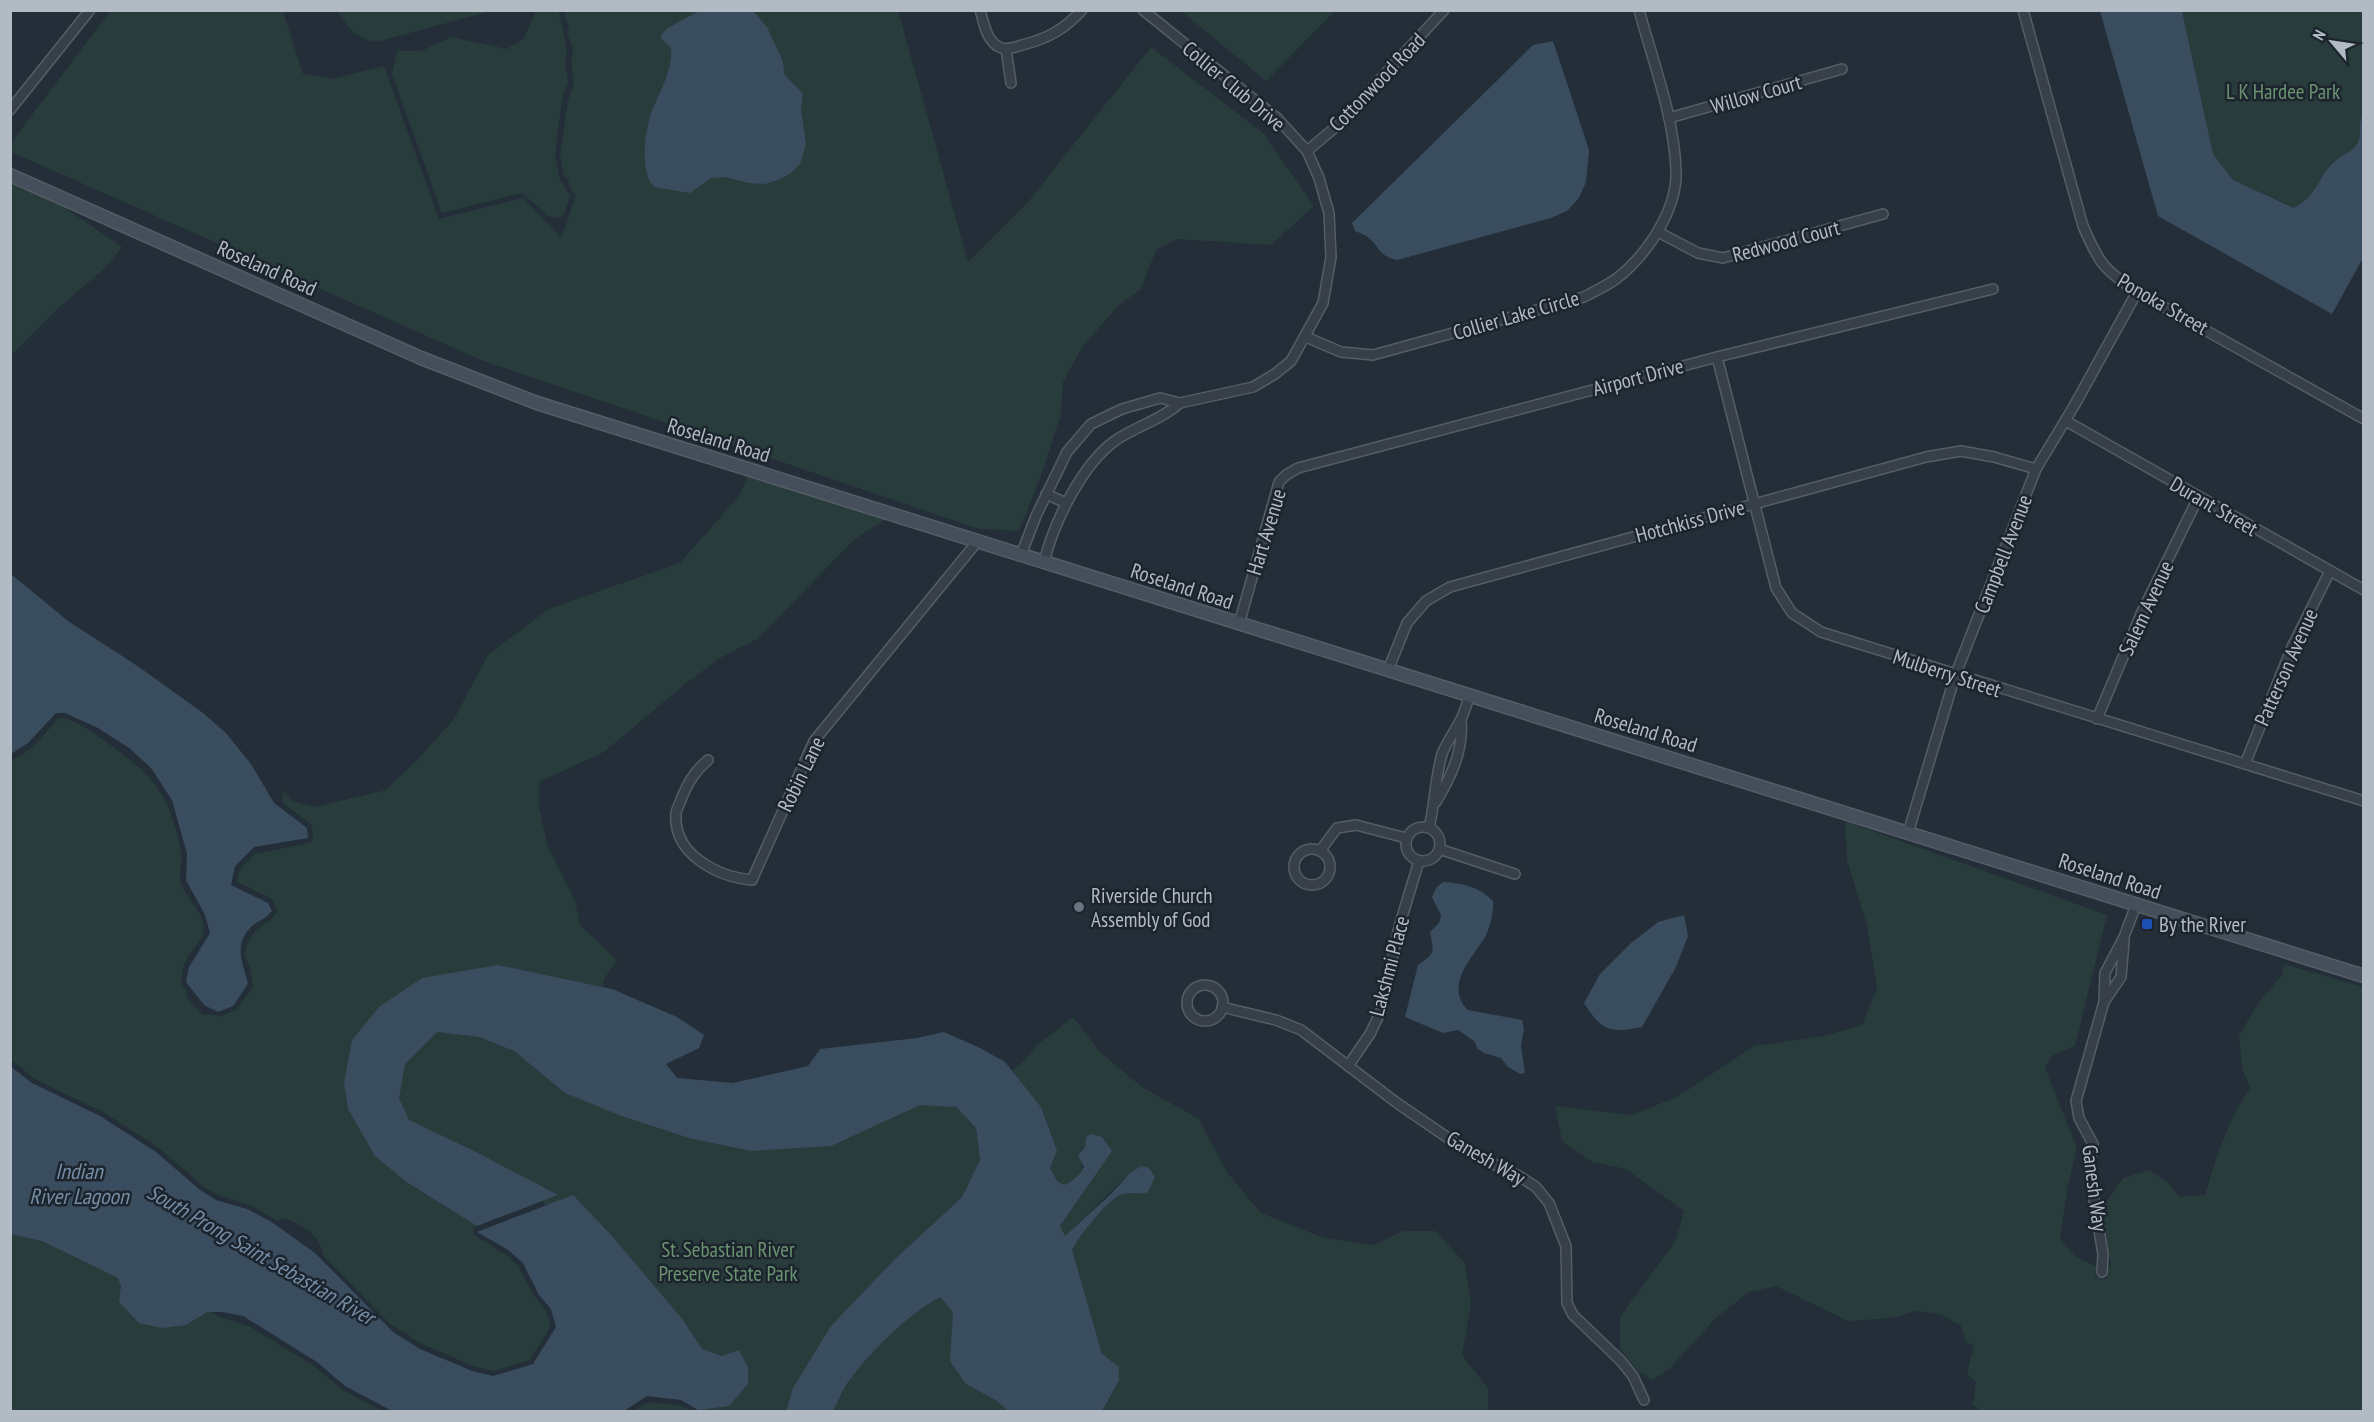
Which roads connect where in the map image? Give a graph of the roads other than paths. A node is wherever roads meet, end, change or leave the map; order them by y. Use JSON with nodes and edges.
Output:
{"nodes":[{"id":1,"x":90,"y":10,"type":"edge"},
{"id":2,"x":981,"y":10,"type":"edge"},
{"id":3,"x":1082,"y":10,"type":"edge"},
{"id":4,"x":1143,"y":10,"type":"edge"},
{"id":5,"x":1444,"y":10,"type":"edge"},
{"id":6,"x":1639,"y":10,"type":"edge"},
{"id":7,"x":2023,"y":10,"type":"edge"},
{"id":8,"x":1006,"y":49,"type":"junction"},
{"id":9,"x":1842,"y":69,"type":"dead end"},
{"id":10,"x":1011,"y":83,"type":"dead end"},
{"id":11,"x":10,"y":110,"type":"edge"},
{"id":12,"x":1669,"y":118,"type":"junction"},
{"id":13,"x":1307,"y":151,"type":"junction"},
{"id":14,"x":10,"y":175,"type":"edge"},
{"id":15,"x":1883,"y":214,"type":"dead end"},
{"id":16,"x":1658,"y":232,"type":"junction"},
{"id":17,"x":1993,"y":289,"type":"dead end"},
{"id":18,"x":2137,"y":292,"type":"junction"},
{"id":19,"x":1306,"y":337,"type":"junction"},
{"id":20,"x":1717,"y":357,"type":"junction"},
{"id":21,"x":1179,"y":403,"type":"junction"},
{"id":22,"x":2363,"y":418,"type":"edge"},
{"id":23,"x":2066,"y":421,"type":"junction"},
{"id":24,"x":2036,"y":469,"type":"junction"},
{"id":25,"x":1286,"y":475,"type":"joint"},
{"id":26,"x":1046,"y":494,"type":"junction"},
{"id":27,"x":2198,"y":498,"type":"junction"},
{"id":28,"x":1066,"y":503,"type":"junction"},
{"id":29,"x":1753,"y":503,"type":"junction"},
{"id":30,"x":977,"y":542,"type":"junction"},
{"id":31,"x":1021,"y":555,"type":"junction"},
{"id":32,"x":1044,"y":561,"type":"junction"},
{"id":33,"x":2330,"y":571,"type":"junction"},
{"id":34,"x":2364,"y":591,"type":"edge"},
{"id":35,"x":1239,"y":624,"type":"junction"},
{"id":36,"x":1388,"y":670,"type":"junction"},
{"id":37,"x":1955,"y":676,"type":"junction"},
{"id":38,"x":1470,"y":695,"type":"junction"},
{"id":39,"x":2097,"y":719,"type":"junction"},
{"id":40,"x":1461,"y":720,"type":"junction"},
{"id":41,"x":1449,"y":740,"type":"junction"},
{"id":42,"x":1460,"y":743,"type":"junction"},
{"id":43,"x":708,"y":760,"type":"dead end"},
{"id":44,"x":2245,"y":764,"type":"junction"},
{"id":45,"x":1439,"y":765,"type":"junction"},
{"id":46,"x":1453,"y":770,"type":"junction"},
{"id":47,"x":2364,"y":801,"type":"edge"},
{"id":48,"x":1435,"y":804,"type":"junction"},
{"id":49,"x":1429,"y":828,"type":"junction"},
{"id":50,"x":1908,"y":833,"type":"junction"},
{"id":51,"x":1406,"y":838,"type":"junction"},
{"id":52,"x":1439,"y":849,"type":"junction"},
{"id":53,"x":1320,"y":851,"type":"dead end"},
{"id":54,"x":1419,"y":861,"type":"junction"},
{"id":55,"x":1515,"y":874,"type":"dead end"},
{"id":56,"x":2136,"y":905,"type":"junction"},
{"id":57,"x":2124,"y":937,"type":"junction"},
{"id":58,"x":2364,"y":976,"type":"edge"},
{"id":59,"x":2104,"y":1002,"type":"junction"},
{"id":60,"x":1222,"y":1007,"type":"dead end"},
{"id":61,"x":1348,"y":1066,"type":"junction"},
{"id":62,"x":2102,"y":1272,"type":"dead end"},
{"id":63,"x":1644,"y":1400,"type":"dead end"}],
"edges":[{"from":1,"to":11,"type":"street"},
{"from":2,"to":8,"type":"street"},
{"from":3,"to":8,"type":"street"},
{"from":4,"to":13,"type":"street","name":"Collier Club Drive"},
{"from":5,"to":13,"type":"street","name":"Cottonwood Road"},
{"from":6,"to":12,"type":"street","name":"Collier Lake Circle"},
{"from":7,"to":18,"type":"street","name":"Ponoka Street"},
{"from":8,"to":10,"type":"street"},
{"from":9,"to":12,"type":"street","name":"Willow Court"},
{"from":12,"to":16,"type":"street","name":"Collier Lake Circle"},
{"from":13,"to":19,"type":"street","name":"Collier Club Drive"},
{"from":14,"to":30,"type":"main road","name":"Roseland Road"},
{"from":15,"to":16,"type":"street","name":"Redwood Court"},
{"from":16,"to":19,"type":"street","name":"Collier Lake Circle"},
{"from":17,"to":20,"type":"street","name":"Airport Drive"},
{"from":18,"to":22,"type":"street","name":"Ponoka Street"},
{"from":18,"to":23,"type":"street","name":"Campbell Avenue"},
{"from":19,"to":21,"type":"street","name":"Collier Club Drive"},
{"from":20,"to":25,"type":"street","name":"Airport Drive"},
{"from":20,"to":29,"type":"street","name":"Mulberry Street"},
{"from":21,"to":26,"type":"street","name":"Collier Club Drive"},
{"from":21,"to":28,"type":"street","name":"Collier Club Drive"},
{"from":23,"to":24,"type":"street","name":"Campbell Avenue"},
{"from":23,"to":27,"type":"street","name":"Durant Street"},
{"from":24,"to":29,"type":"street","name":"Hotchkiss Drive"},
{"from":24,"to":37,"type":"street","name":"Campbell Avenue"},
{"from":25,"to":35,"type":"street","name":"Hart Avenue"},
{"from":26,"to":28,"type":"street"},
{"from":26,"to":31,"type":"street","name":"Collier Club Drive"},
{"from":27,"to":33,"type":"street","name":"Durant Street"},
{"from":27,"to":39,"type":"street","name":"Salem Avenue"},
{"from":28,"to":32,"type":"street","name":"Collier Club Drive"},
{"from":29,"to":36,"type":"street","name":"Hotchkiss Drive"},
{"from":29,"to":37,"type":"street","name":"Mulberry Street"},
{"from":30,"to":31,"type":"main road","name":"Roseland Road"},
{"from":30,"to":43,"type":"street","name":"Robin Lane"},
{"from":31,"to":32,"type":"main road","name":"Roseland Road"},
{"from":32,"to":35,"type":"main road","name":"Roseland Road"},
{"from":33,"to":34,"type":"street","name":"Durant Street"},
{"from":33,"to":44,"type":"street","name":"Patterson Avenue"},
{"from":35,"to":36,"type":"main road","name":"Roseland Road"},
{"from":36,"to":38,"type":"main road","name":"Roseland Road"},
{"from":37,"to":39,"type":"street","name":"Mulberry Street"},
{"from":37,"to":50,"type":"street","name":"Campbell Avenue"},
{"from":38,"to":40,"type":"street"},
{"from":38,"to":50,"type":"main road","name":"Roseland Road"},
{"from":39,"to":44,"type":"street","name":"Mulberry Street"},
{"from":40,"to":41,"type":"street"},
{"from":40,"to":42,"type":"street"},
{"from":41,"to":42,"type":"street"},
{"from":41,"to":45,"type":"street"},
{"from":42,"to":46,"type":"street"},
{"from":44,"to":47,"type":"street","name":"Mulberry Street"},
{"from":45,"to":46,"type":"street"},
{"from":45,"to":48,"type":"street"},
{"from":46,"to":48,"type":"street"},
{"from":48,"to":49,"type":"street"},
{"from":49,"to":51,"type":"street"},
{"from":49,"to":52,"type":"street"},
{"from":50,"to":56,"type":"main road","name":"Roseland Road"},
{"from":51,"to":53,"type":"street"},
{"from":51,"to":54,"type":"street"},
{"from":52,"to":54,"type":"street"},
{"from":52,"to":55,"type":"street"},
{"from":54,"to":61,"type":"street","name":"Lakshmi Place"},
{"from":56,"to":57,"type":"street","name":"Ganesh Way"},
{"from":56,"to":58,"type":"main road","name":"Roseland Road"},
{"from":57,"to":59,"type":"street","name":"Ganesh Way"},
{"from":57,"to":59,"type":"street","name":"Ganesh Way"},
{"from":59,"to":62,"type":"street","name":"Ganesh Way"},
{"from":60,"to":61,"type":"street","name":"Ganesh Way"},
{"from":61,"to":63,"type":"street","name":"Ganesh Way"}]}
